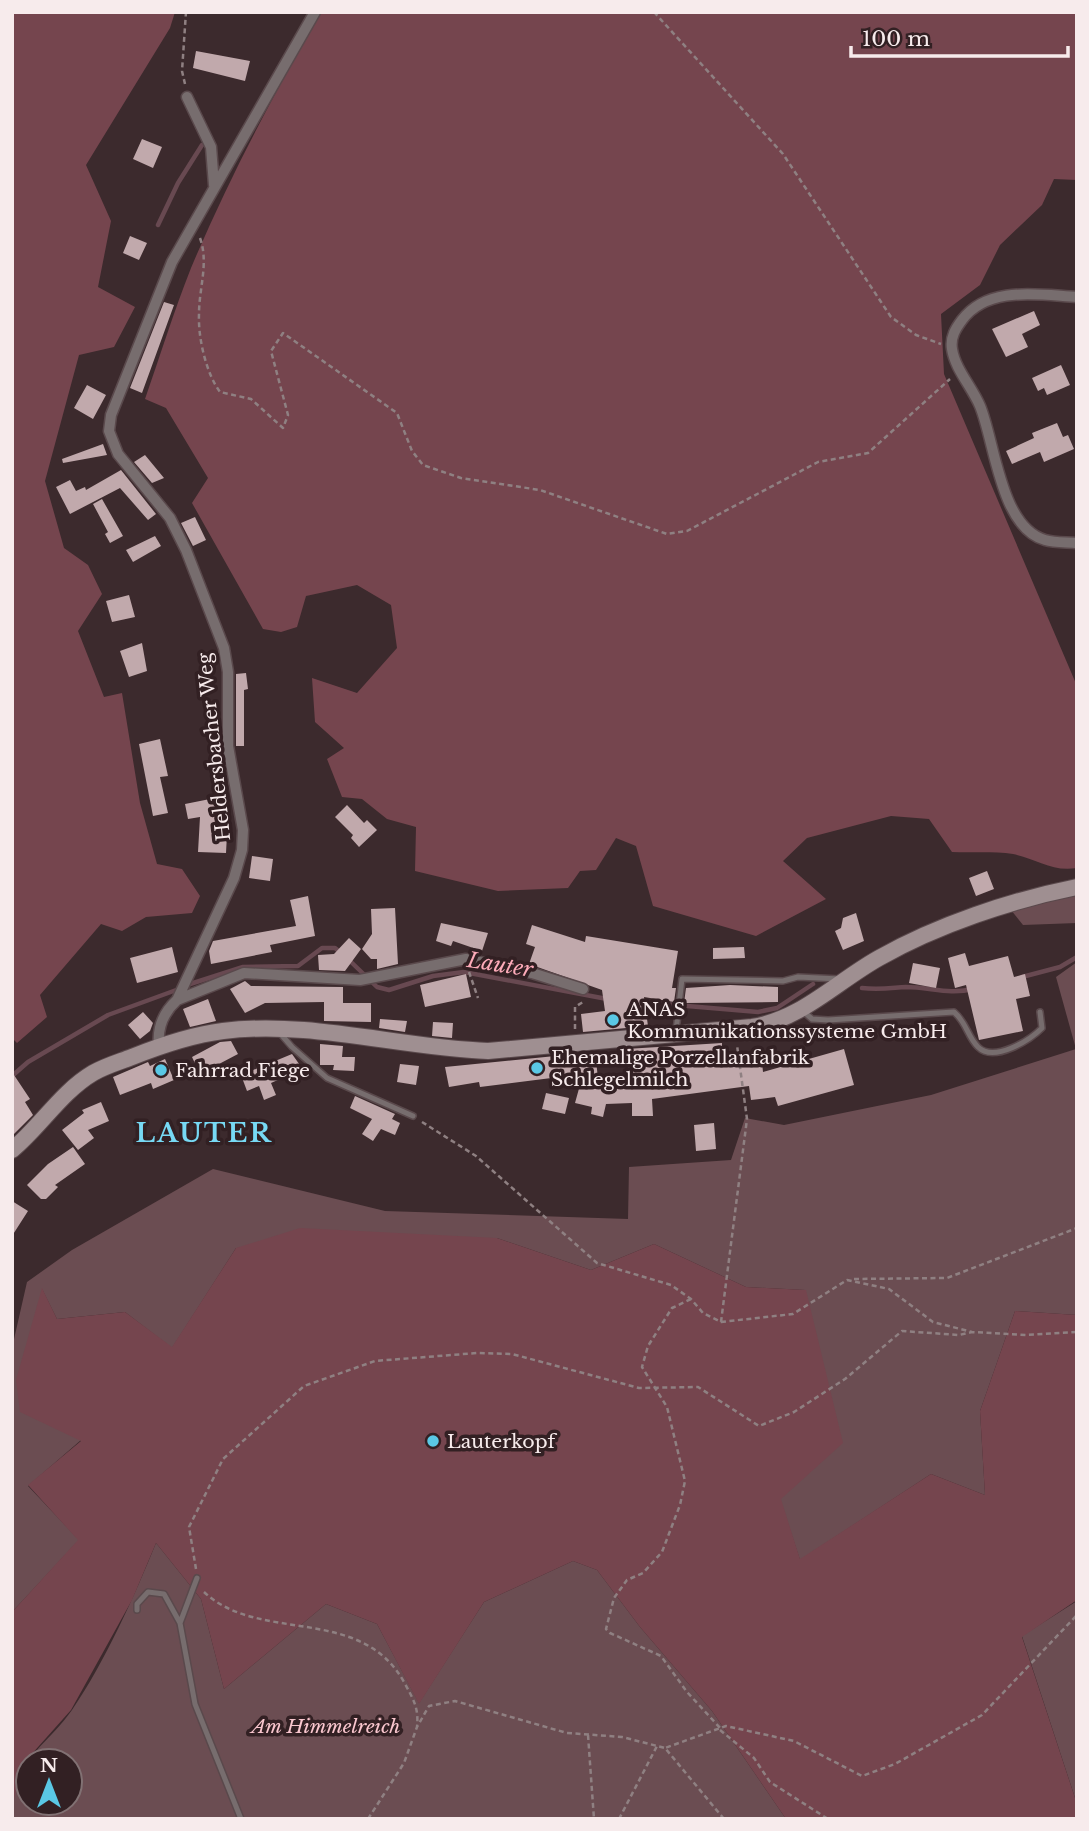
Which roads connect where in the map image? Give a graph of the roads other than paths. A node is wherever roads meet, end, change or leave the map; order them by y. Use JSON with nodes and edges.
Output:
{"nodes":[{"id":1,"x":315,"y":12,"type":"edge"},
{"id":2,"x":187,"y":97,"type":"road end"},
{"id":3,"x":214,"y":185,"type":"junction"},
{"id":4,"x":1077,"y":297,"type":"edge"},
{"id":5,"x":1077,"y":544,"type":"edge"},
{"id":6,"x":1077,"y":887,"type":"edge"},
{"id":7,"x":846,"y":980,"type":"junction"},
{"id":8,"x":583,"y":989,"type":"dead end"},
{"id":9,"x":177,"y":1000,"type":"junction"},
{"id":10,"x":801,"y":1010,"type":"junction"},
{"id":11,"x":1041,"y":1012,"type":"dead end"},
{"id":12,"x":277,"y":1030,"type":"junction"},
{"id":13,"x":676,"y":1034,"type":"junction"},
{"id":14,"x":159,"y":1046,"type":"junction"},
{"id":15,"x":412,"y":1116,"type":"road end"},
{"id":16,"x":12,"y":1150,"type":"edge"},
{"id":17,"x":197,"y":1578,"type":"road end"},
{"id":18,"x":137,"y":1610,"type":"dead end"},
{"id":19,"x":180,"y":1623,"type":"junction"},
{"id":20,"x":241,"y":1819,"type":"edge"}],
"edges":[{"from":1,"to":3,"type":"street","name":"Heldersbacher Weg"},
{"from":2,"to":3,"type":"street"},
{"from":3,"to":9,"type":"street","name":"Heldersbacher Weg"},
{"from":4,"to":5,"type":"street"},
{"from":6,"to":7,"type":"street"},
{"from":7,"to":10,"type":"street"},
{"from":7,"to":13,"type":"lane"},
{"from":8,"to":9,"type":"street"},
{"from":9,"to":14,"type":"street","name":"Heldersbacher Weg"},
{"from":10,"to":11,"type":"lane"},
{"from":10,"to":13,"type":"street"},
{"from":12,"to":13,"type":"street"},
{"from":12,"to":14,"type":"street"},
{"from":12,"to":15,"type":"lane"},
{"from":14,"to":16,"type":"street"},
{"from":17,"to":19,"type":"lane"},
{"from":18,"to":19,"type":"lane"},
{"from":19,"to":20,"type":"lane"}]}
